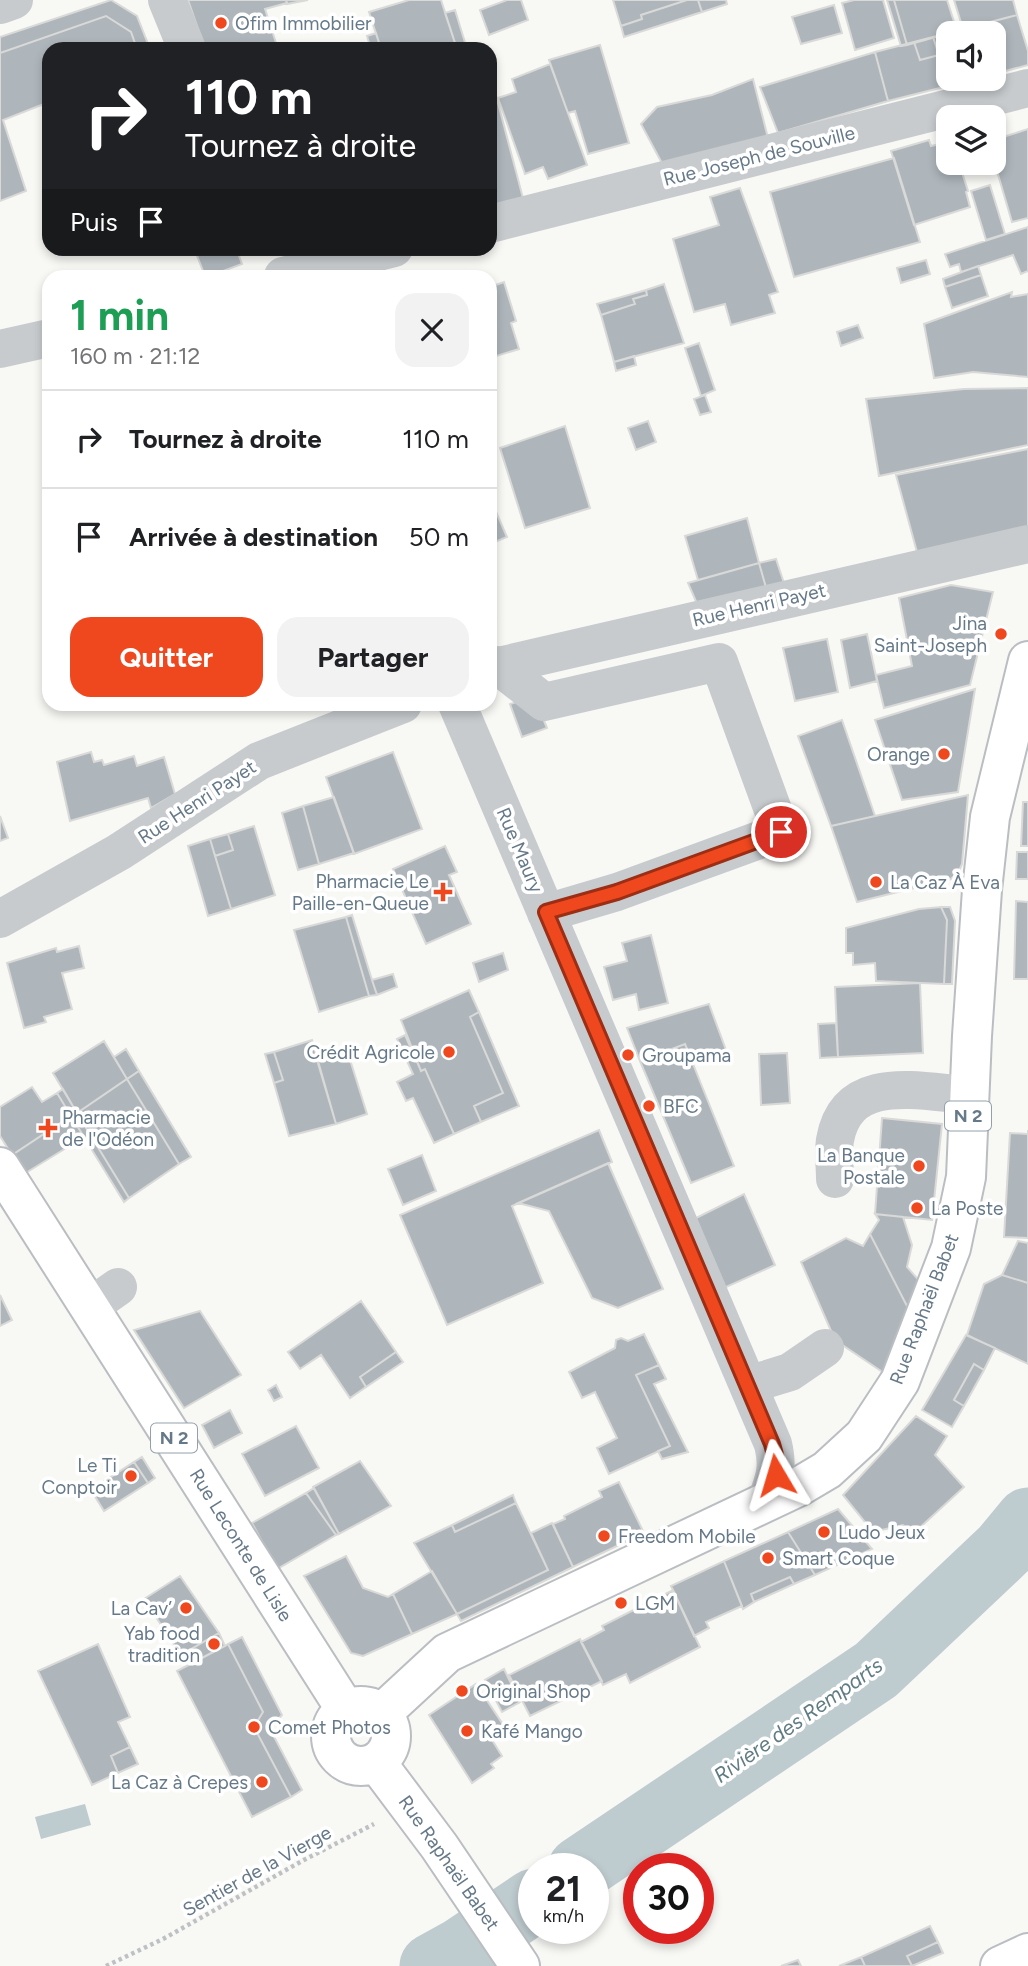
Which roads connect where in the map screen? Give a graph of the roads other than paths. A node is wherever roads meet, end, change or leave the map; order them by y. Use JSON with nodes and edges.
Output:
{"nodes":[{"id":1,"x":14,"y":0,"type":"edge"},
{"id":2,"x":167,"y":0,"type":"edge"},
{"id":3,"x":0,"y":5,"type":"edge"},
{"id":4,"x":184,"y":42,"type":"edge"},
{"id":5,"x":1028,"y":88,"type":"edge"},
{"id":6,"x":497,"y":222,"type":"edge"},
{"id":7,"x":362,"y":256,"type":"edge"},
{"id":8,"x":307,"y":270,"type":"edge"},
{"id":9,"x":42,"y":340,"type":"edge"},
{"id":10,"x":0,"y":349,"type":"edge"},
{"id":11,"x":1028,"y":544,"type":"edge"},
{"id":12,"x":1028,"y":661,"type":"edge"},
{"id":13,"x":497,"y":665,"type":"edge"},
{"id":14,"x":497,"y":668,"type":"edge"},
{"id":15,"x":384,"y":711,"type":"edge"},
{"id":16,"x":460,"y":711,"type":"edge"},
{"id":17,"x":546,"y":912,"type":"junction"},
{"id":18,"x":0,"y":919,"type":"edge"},
{"id":19,"x":969,"y":1095,"type":"junction"},
{"id":20,"x":0,"y":1167,"type":"edge"},
{"id":21,"x":835,"y":1179,"type":"dead end"},
{"id":22,"x":825,"y":1348,"type":"dead end"},
{"id":23,"x":748,"y":1385,"type":"junction"},
{"id":24,"x":766,"y":1502,"type":"junction"},
{"id":25,"x":363,"y":1712,"type":"junction"},
{"id":26,"x":394,"y":1786,"type":"junction"},
{"id":27,"x":520,"y":1966,"type":"edge"}],
"edges":[{"from":1,"to":3,"type":"street"},
{"from":2,"to":4,"type":"street"},
{"from":5,"to":6,"type":"street","name":"Rue Joseph de Souville"},
{"from":7,"to":8,"type":"street"},
{"from":9,"to":10,"type":"street"},
{"from":11,"to":13,"type":"street","name":"Rue Henri Payet"},
{"from":12,"to":19,"type":"main road","name":"Rue Raphaël Babet","number":"N 2"},
{"from":14,"to":17,"type":"street"},
{"from":15,"to":18,"type":"street","name":"Rue Henri Payet"},
{"from":16,"to":17,"type":"street","name":"Rue Maury"},
{"from":17,"to":23,"type":"street","name":"Rue Maury"},
{"from":19,"to":21,"type":"street"},
{"from":19,"to":24,"type":"main road","name":"Rue Raphaël Babet","number":"N 2"},
{"from":20,"to":25,"type":"main road","name":"Rue Leconte de Lisle","number":"N 2"},
{"from":22,"to":23,"type":"street"},
{"from":23,"to":24,"type":"street","name":"Rue Maury"},
{"from":24,"to":25,"type":"main road","name":"Rue Raphaël Babet","number":"N 2"},
{"from":25,"to":26,"type":"main road","name":"Rue Leconte de Lisle"},
{"from":25,"to":26,"type":"main road"},
{"from":26,"to":27,"type":"main road","name":"Rue Raphaël Babet"}]}
